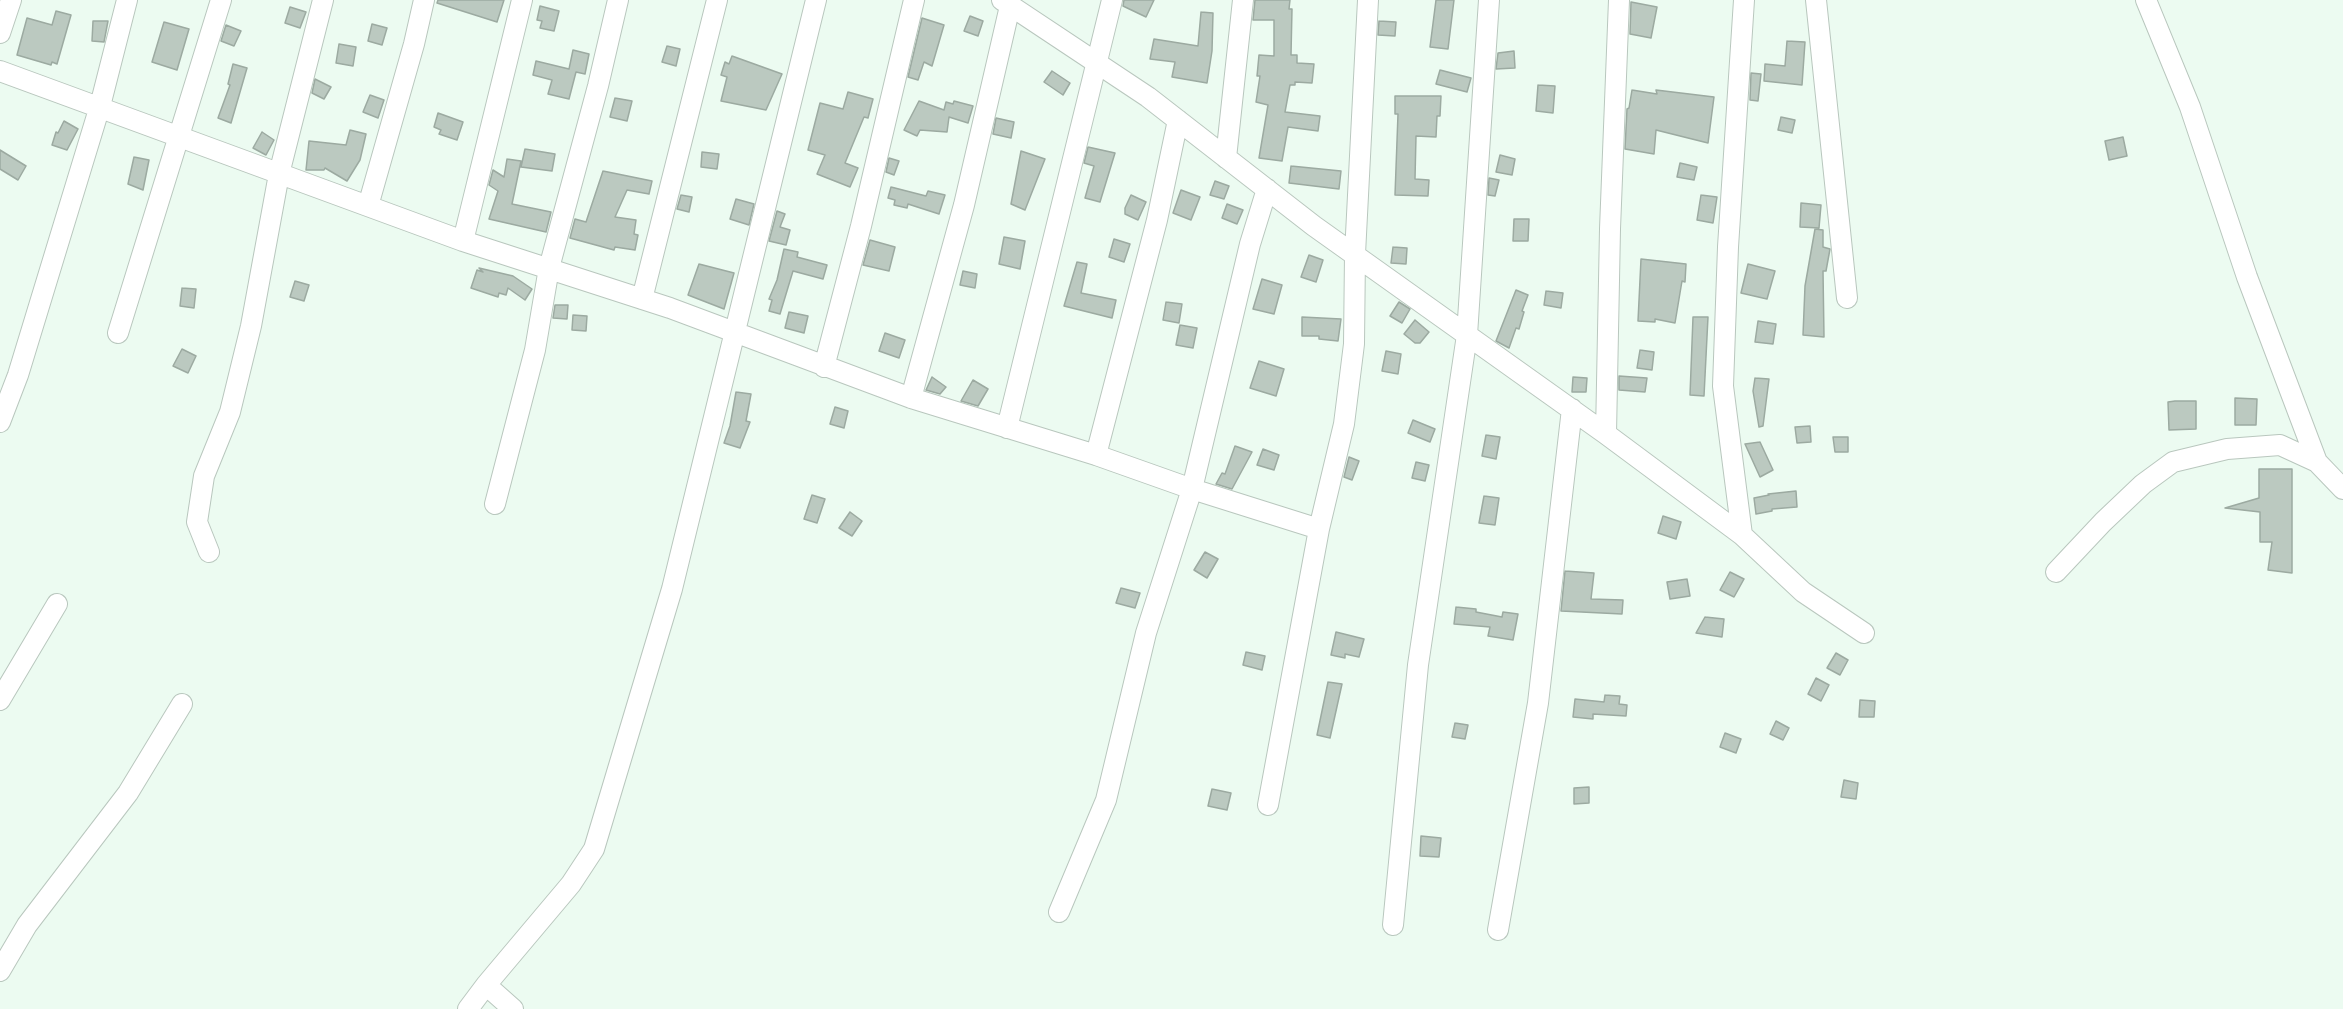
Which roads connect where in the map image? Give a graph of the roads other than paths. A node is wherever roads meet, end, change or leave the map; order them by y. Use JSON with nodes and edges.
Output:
{"nodes":[{"id":1,"x":11,"y":0,"type":"edge"},
{"id":2,"x":128,"y":0,"type":"edge"},
{"id":3,"x":221,"y":0,"type":"edge"},
{"id":4,"x":323,"y":0,"type":"edge"},
{"id":5,"x":424,"y":0,"type":"edge"},
{"id":6,"x":522,"y":0,"type":"edge"},
{"id":7,"x":618,"y":0,"type":"edge"},
{"id":8,"x":717,"y":0,"type":"edge"},
{"id":9,"x":816,"y":0,"type":"edge"},
{"id":10,"x":914,"y":0,"type":"edge"},
{"id":11,"x":1112,"y":0,"type":"edge"},
{"id":12,"x":1243,"y":0,"type":"edge"},
{"id":13,"x":1368,"y":0,"type":"edge"},
{"id":14,"x":1489,"y":0,"type":"edge"},
{"id":15,"x":1619,"y":0,"type":"edge"},
{"id":16,"x":1744,"y":0,"type":"edge"},
{"id":17,"x":1816,"y":0,"type":"edge"},
{"id":18,"x":2146,"y":0,"type":"edge"},
{"id":19,"x":1006,"y":3,"type":"edge"},
{"id":20,"x":0,"y":33,"type":"edge"},
{"id":21,"x":1096,"y":63,"type":"junction"},
{"id":22,"x":0,"y":71,"type":"edge"},
{"id":23,"x":100,"y":106,"type":"junction"},
{"id":24,"x":1178,"y":120,"type":"junction"},
{"id":25,"x":180,"y":136,"type":"junction"},
{"id":26,"x":1226,"y":158,"type":"junction"},
{"id":27,"x":279,"y":174,"type":"junction"},
{"id":28,"x":1267,"y":189,"type":"junction"},
{"id":29,"x":368,"y":206,"type":"junction"},
{"id":30,"x":463,"y":242,"type":"junction"},
{"id":31,"x":1355,"y":254,"type":"junction"},
{"id":32,"x":549,"y":268,"type":"junction"},
{"id":33,"x":1847,"y":298,"type":"dead end"},
{"id":34,"x":642,"y":299,"type":"junction"},
{"id":35,"x":118,"y":333,"type":"dead end"},
{"id":36,"x":735,"y":333,"type":"junction"},
{"id":37,"x":1467,"y":335,"type":"junction"},
{"id":38,"x":824,"y":367,"type":"junction"},
{"id":39,"x":911,"y":398,"type":"junction"},
{"id":40,"x":1572,"y":410,"type":"junction"},
{"id":41,"x":0,"y":422,"type":"edge"},
{"id":42,"x":1007,"y":428,"type":"junction"},
{"id":43,"x":1606,"y":434,"type":"junction"},
{"id":44,"x":1096,"y":455,"type":"junction"},
{"id":45,"x":2317,"y":462,"type":"junction"},
{"id":46,"x":1192,"y":489,"type":"junction"},
{"id":47,"x":2343,"y":489,"type":"edge"},
{"id":48,"x":495,"y":504,"type":"dead end"},
{"id":49,"x":1319,"y":529,"type":"junction"},
{"id":50,"x":1742,"y":535,"type":"junction"},
{"id":51,"x":208,"y":552,"type":"dead end"},
{"id":52,"x":2056,"y":572,"type":"dead end"},
{"id":53,"x":57,"y":604,"type":"dead end"},
{"id":54,"x":1864,"y":633,"type":"dead end"},
{"id":55,"x":0,"y":700,"type":"edge"},
{"id":56,"x":182,"y":704,"type":"dead end"},
{"id":57,"x":1268,"y":805,"type":"dead end"},
{"id":58,"x":1059,"y":912,"type":"dead end"},
{"id":59,"x":1393,"y":925,"type":"dead end"},
{"id":60,"x":1498,"y":930,"type":"dead end"},
{"id":61,"x":0,"y":971,"type":"edge"},
{"id":62,"x":486,"y":984,"type":"junction"},
{"id":63,"x":468,"y":1009,"type":"edge"},
{"id":64,"x":513,"y":1009,"type":"edge"}],
"edges":[{"from":1,"to":20,"type":"street"},
{"from":2,"to":23,"type":"street"},
{"from":3,"to":25,"type":"street"},
{"from":4,"to":27,"type":"street"},
{"from":5,"to":29,"type":"street"},
{"from":6,"to":30,"type":"street"},
{"from":7,"to":32,"type":"street"},
{"from":8,"to":34,"type":"street"},
{"from":9,"to":36,"type":"street"},
{"from":10,"to":38,"type":"street"},
{"from":11,"to":21,"type":"street"},
{"from":12,"to":26,"type":"street"},
{"from":13,"to":31,"type":"street"},
{"from":14,"to":37,"type":"street"},
{"from":15,"to":43,"type":"street"},
{"from":16,"to":50,"type":"street"},
{"from":17,"to":33,"type":"street"},
{"from":18,"to":45,"type":"street"},
{"from":19,"to":21,"type":"street"},
{"from":19,"to":39,"type":"street"},
{"from":21,"to":24,"type":"street"},
{"from":21,"to":42,"type":"street"},
{"from":22,"to":23,"type":"street"},
{"from":23,"to":25,"type":"street"},
{"from":23,"to":41,"type":"street"},
{"from":24,"to":26,"type":"street"},
{"from":24,"to":44,"type":"street"},
{"from":25,"to":27,"type":"street"},
{"from":25,"to":35,"type":"street"},
{"from":26,"to":28,"type":"street"},
{"from":27,"to":29,"type":"street"},
{"from":27,"to":51,"type":"street"},
{"from":28,"to":31,"type":"street"},
{"from":28,"to":46,"type":"street"},
{"from":29,"to":30,"type":"street"},
{"from":30,"to":32,"type":"street"},
{"from":31,"to":37,"type":"street"},
{"from":31,"to":49,"type":"street"},
{"from":32,"to":34,"type":"street"},
{"from":32,"to":48,"type":"street"},
{"from":34,"to":36,"type":"street"},
{"from":36,"to":38,"type":"street"},
{"from":36,"to":62,"type":"street"},
{"from":37,"to":40,"type":"street"},
{"from":37,"to":59,"type":"street"},
{"from":38,"to":39,"type":"street"},
{"from":39,"to":42,"type":"street"},
{"from":40,"to":43,"type":"street"},
{"from":40,"to":60,"type":"street"},
{"from":42,"to":44,"type":"street"},
{"from":43,"to":50,"type":"street"},
{"from":44,"to":46,"type":"street"},
{"from":45,"to":47,"type":"street"},
{"from":45,"to":52,"type":"street"},
{"from":46,"to":49,"type":"street"},
{"from":46,"to":58,"type":"street"},
{"from":49,"to":57,"type":"street"},
{"from":50,"to":54,"type":"street"},
{"from":53,"to":55,"type":"street"},
{"from":56,"to":61,"type":"street"},
{"from":62,"to":63,"type":"street"},
{"from":62,"to":64,"type":"street"}]}
